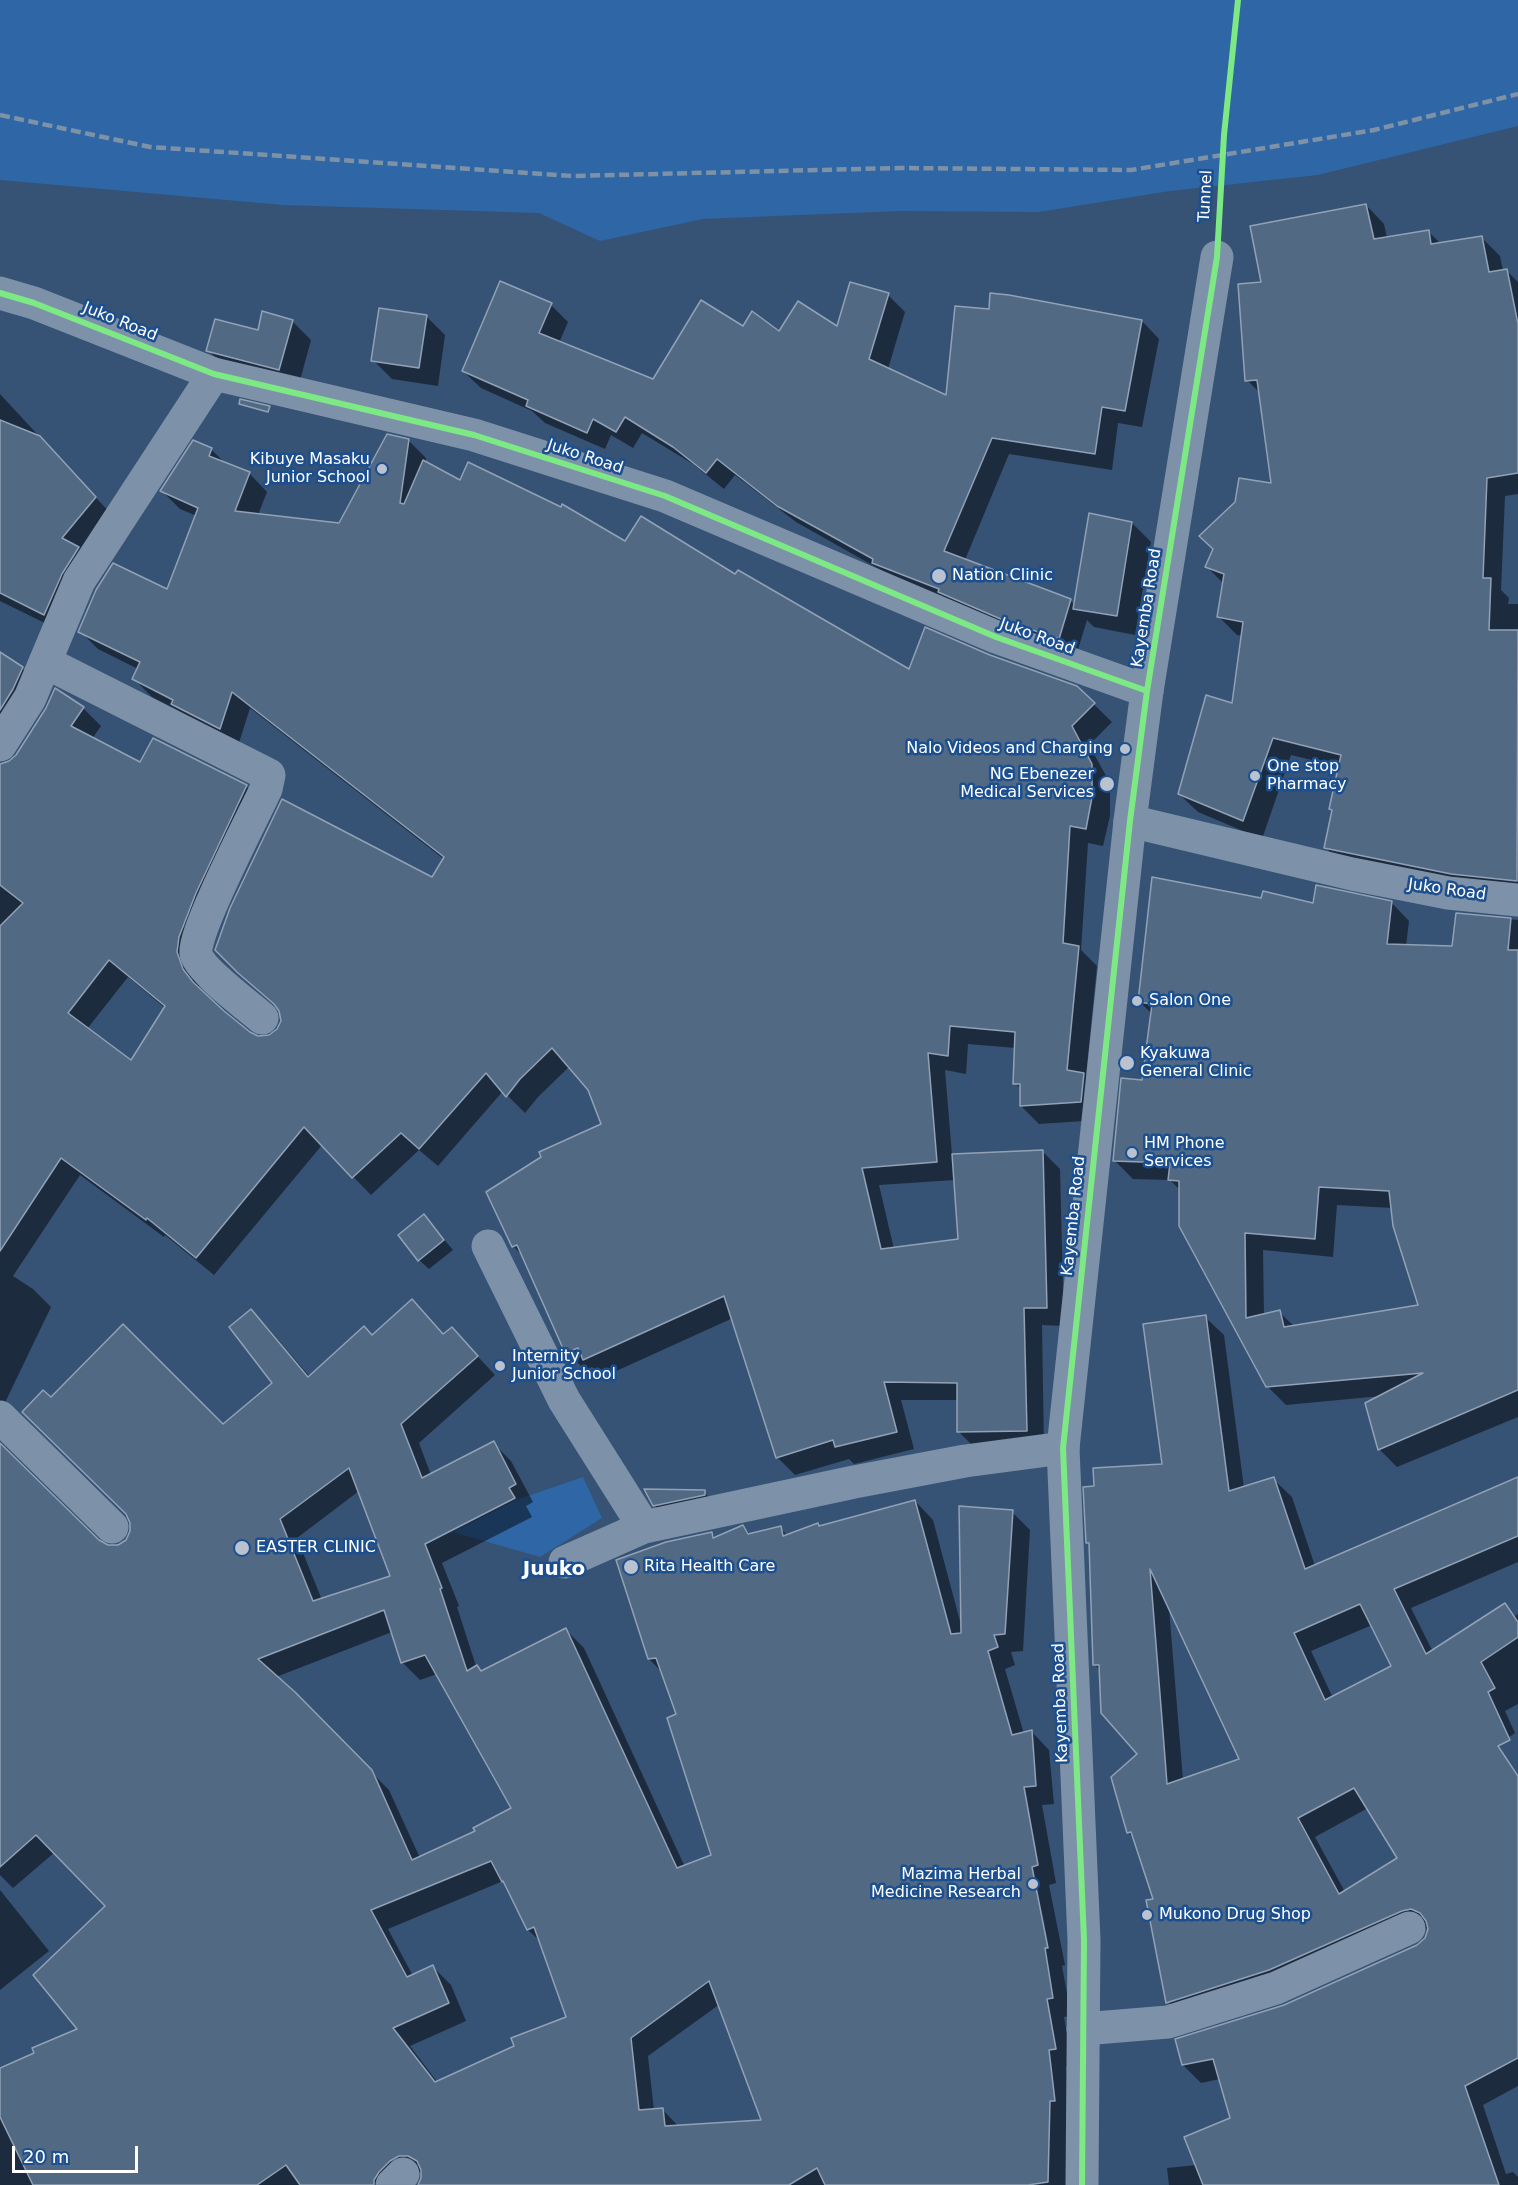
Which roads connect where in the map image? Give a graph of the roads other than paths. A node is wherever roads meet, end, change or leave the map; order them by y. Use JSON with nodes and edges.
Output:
{"nodes":[{"id":1,"x":1216,"y":257,"type":"dead end"},
{"id":2,"x":0,"y":292,"type":"edge"},
{"id":3,"x":214,"y":374,"type":"junction"},
{"id":4,"x":45,"y":662,"type":"junction"},
{"id":5,"x":1147,"y":691,"type":"junction"},
{"id":6,"x":0,"y":745,"type":"edge"},
{"id":7,"x":1130,"y":821,"type":"junction"},
{"id":8,"x":1518,"y":900,"type":"edge"},
{"id":9,"x":262,"y":1018,"type":"dead end"},
{"id":10,"x":488,"y":1246,"type":"dead end"},
{"id":11,"x":0,"y":1417,"type":"edge"},
{"id":12,"x":1063,"y":1448,"type":"junction"},
{"id":13,"x":112,"y":1527,"type":"dead end"},
{"id":14,"x":644,"y":1527,"type":"junction"},
{"id":15,"x":565,"y":1562,"type":"dead end"},
{"id":16,"x":1409,"y":1928,"type":"dead end"},
{"id":17,"x":1083,"y":2029,"type":"junction"},
{"id":18,"x":1082,"y":2185,"type":"edge"}],
"edges":[{"from":1,"to":5,"type":"street","name":"Kayemba Road"},
{"from":2,"to":3,"type":"street","name":"Juko Road"},
{"from":3,"to":4,"type":"street"},
{"from":3,"to":5,"type":"street","name":"Juko Road"},
{"from":4,"to":6,"type":"street"},
{"from":4,"to":9,"type":"street"},
{"from":5,"to":7,"type":"street","name":"Kayemba Road"},
{"from":7,"to":8,"type":"street","name":"Juko Road"},
{"from":7,"to":12,"type":"street","name":"Kayemba Road"},
{"from":10,"to":14,"type":"street"},
{"from":11,"to":13,"type":"street"},
{"from":12,"to":14,"type":"street"},
{"from":12,"to":17,"type":"street","name":"Kayemba Road"},
{"from":14,"to":15,"type":"street"},
{"from":16,"to":17,"type":"street"},
{"from":17,"to":18,"type":"street","name":"Kayemba Road"}]}
